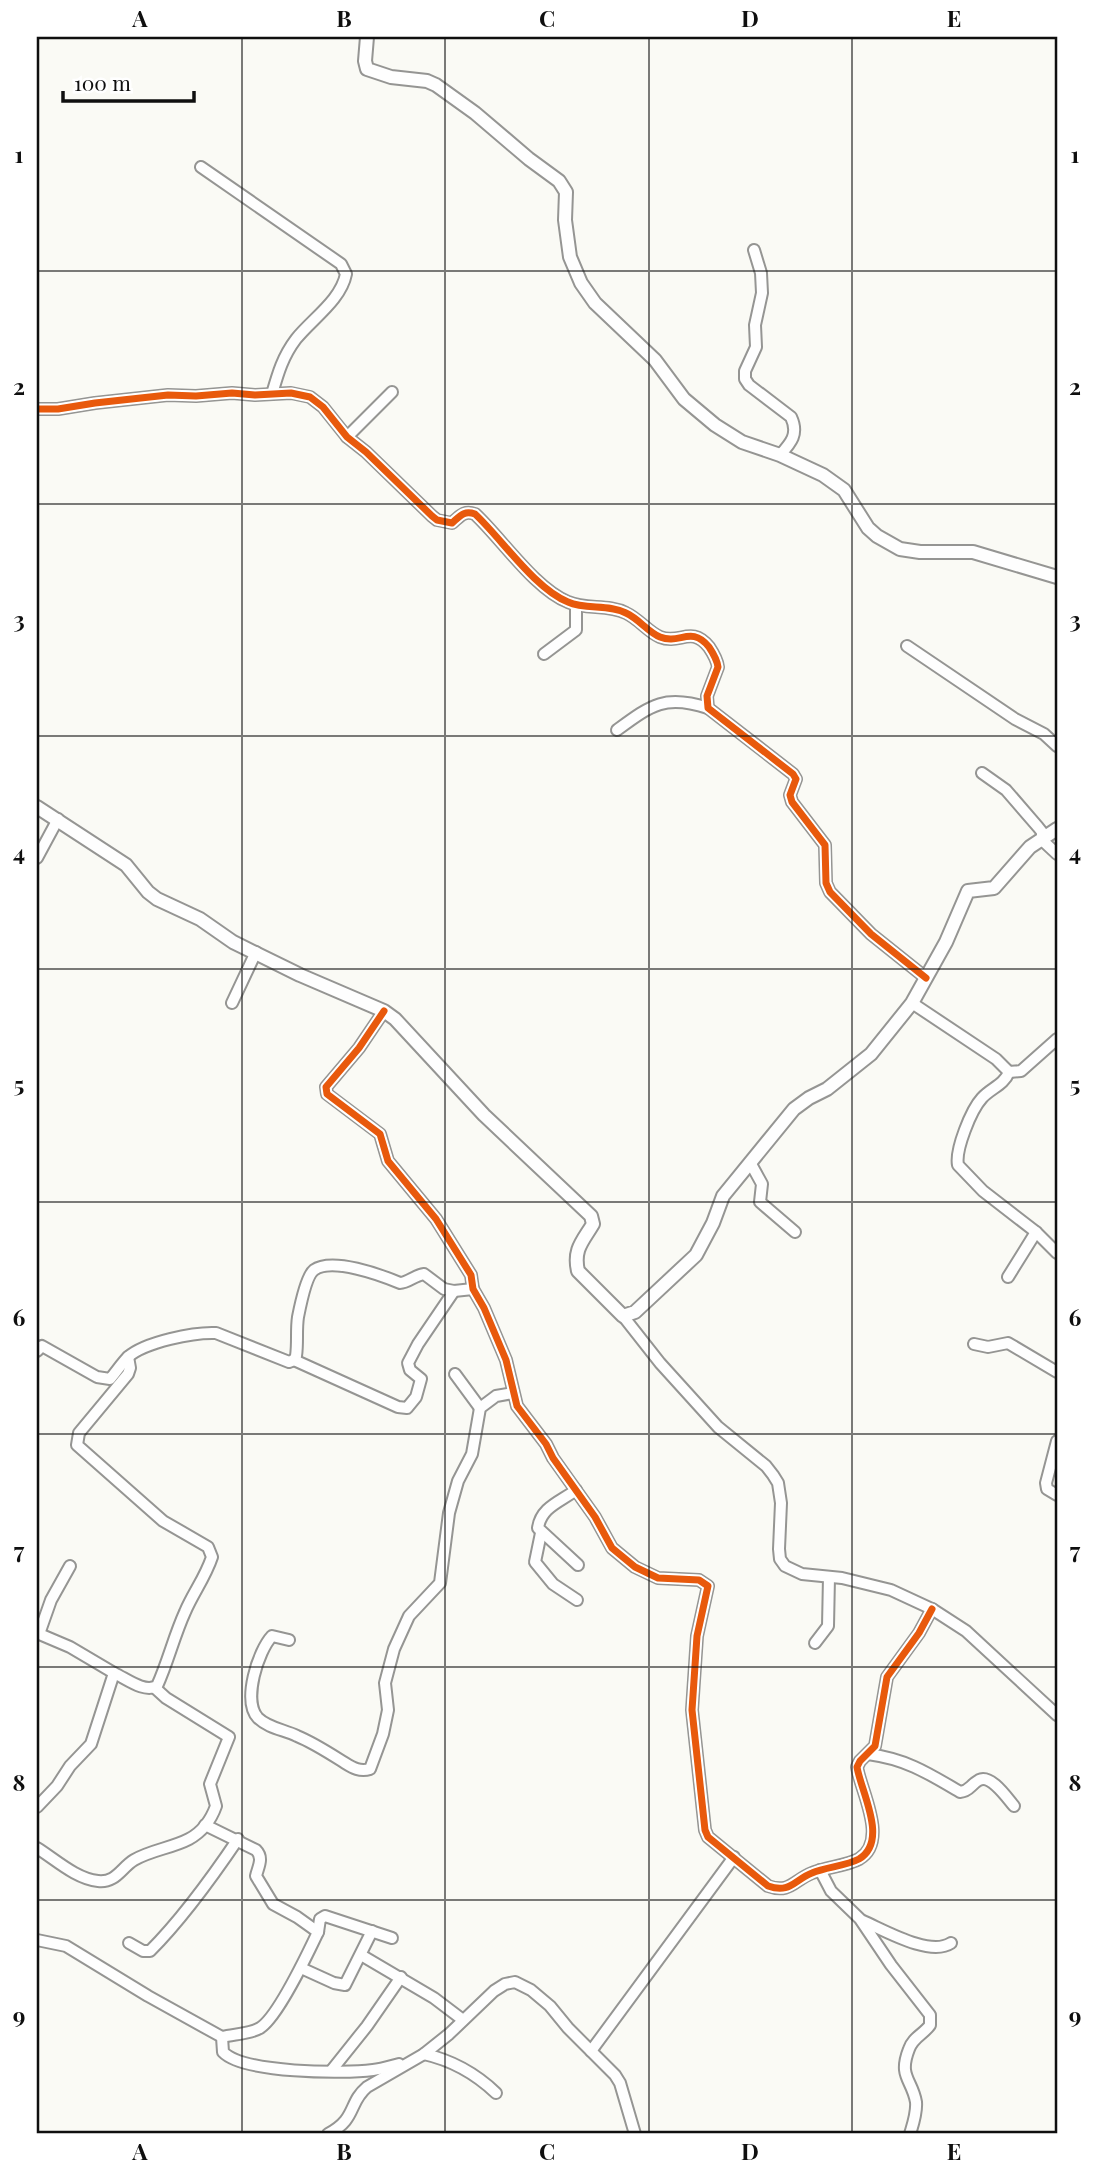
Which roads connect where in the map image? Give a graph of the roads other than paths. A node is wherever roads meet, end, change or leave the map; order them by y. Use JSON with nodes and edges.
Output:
{"nodes":[{"id":1,"x":368,"y":37,"type":"edge"},
{"id":2,"x":201,"y":167,"type":"dead end"},
{"id":3,"x":754,"y":250,"type":"dead end"},
{"id":4,"x":392,"y":392,"type":"dead end"},
{"id":5,"x":272,"y":394,"type":"junction"},
{"id":6,"x":37,"y":409,"type":"edge"},
{"id":7,"x":347,"y":437,"type":"junction"},
{"id":8,"x":780,"y":455,"type":"junction"},
{"id":9,"x":1057,"y":577,"type":"edge"},
{"id":10,"x":576,"y":605,"type":"junction"},
{"id":11,"x":907,"y":646,"type":"dead end"},
{"id":12,"x":544,"y":654,"type":"dead end"},
{"id":13,"x":708,"y":708,"type":"junction"},
{"id":14,"x":617,"y":730,"type":"dead end"},
{"id":15,"x":1057,"y":746,"type":"edge"},
{"id":16,"x":982,"y":773,"type":"dead end"},
{"id":17,"x":37,"y":807,"type":"edge"},
{"id":18,"x":58,"y":819,"type":"junction"},
{"id":19,"x":1057,"y":829,"type":"edge"},
{"id":20,"x":1042,"y":840,"type":"junction"},
{"id":21,"x":1057,"y":854,"type":"edge"},
{"id":22,"x":37,"y":858,"type":"edge"},
{"id":23,"x":256,"y":952,"type":"junction"},
{"id":24,"x":926,"y":978,"type":"junction"},
{"id":25,"x":232,"y":1003,"type":"dead end"},
{"id":26,"x":912,"y":1003,"type":"junction"},
{"id":27,"x":384,"y":1011,"type":"junction"},
{"id":28,"x":1057,"y":1039,"type":"edge"},
{"id":29,"x":1009,"y":1072,"type":"junction"},
{"id":30,"x":751,"y":1164,"type":"junction"},
{"id":31,"x":795,"y":1232,"type":"dead end"},
{"id":32,"x":1036,"y":1233,"type":"junction"},
{"id":33,"x":1057,"y":1252,"type":"edge"},
{"id":34,"x":1008,"y":1277,"type":"dead end"},
{"id":35,"x":473,"y":1289,"type":"junction"},
{"id":36,"x":454,"y":1291,"type":"junction"},
{"id":37,"x":623,"y":1316,"type":"junction"},
{"id":38,"x":974,"y":1344,"type":"dead end"},
{"id":39,"x":37,"y":1351,"type":"edge"},
{"id":40,"x":128,"y":1357,"type":"junction"},
{"id":41,"x":294,"y":1360,"type":"junction"},
{"id":42,"x":1057,"y":1372,"type":"edge"},
{"id":43,"x":455,"y":1374,"type":"dead end"},
{"id":44,"x":513,"y":1392,"type":"junction"},
{"id":45,"x":480,"y":1408,"type":"junction"},
{"id":46,"x":1057,"y":1441,"type":"edge"},
{"id":47,"x":576,"y":1490,"type":"junction"},
{"id":48,"x":1057,"y":1495,"type":"edge"},
{"id":49,"x":541,"y":1533,"type":"junction"},
{"id":50,"x":578,"y":1565,"type":"dead end"},
{"id":51,"x":70,"y":1566,"type":"dead end"},
{"id":52,"x":829,"y":1577,"type":"junction"},
{"id":53,"x":577,"y":1600,"type":"dead end"},
{"id":54,"x":932,"y":1609,"type":"junction"},
{"id":55,"x":38,"y":1633,"type":"edge"},
{"id":56,"x":289,"y":1640,"type":"dead end"},
{"id":57,"x":815,"y":1643,"type":"dead end"},
{"id":58,"x":114,"y":1673,"type":"junction"},
{"id":59,"x":155,"y":1688,"type":"junction"},
{"id":60,"x":1055,"y":1710,"type":"edge"},
{"id":61,"x":868,"y":1754,"type":"junction"},
{"id":62,"x":1014,"y":1806,"type":"dead end"},
{"id":63,"x":37,"y":1807,"type":"edge"},
{"id":64,"x":205,"y":1825,"type":"junction"},
{"id":65,"x":238,"y":1839,"type":"junction"},
{"id":66,"x":37,"y":1848,"type":"edge"},
{"id":67,"x":734,"y":1857,"type":"junction"},
{"id":68,"x":820,"y":1870,"type":"junction"},
{"id":69,"x":860,"y":1919,"type":"junction"},
{"id":70,"x":372,"y":1931,"type":"junction"},
{"id":71,"x":318,"y":1932,"type":"junction"},
{"id":72,"x":392,"y":1937,"type":"dead end"},
{"id":73,"x":37,"y":1940,"type":"edge"},
{"id":74,"x":129,"y":1943,"type":"dead end"},
{"id":75,"x":951,"y":1943,"type":"dead end"},
{"id":76,"x":361,"y":1955,"type":"junction"},
{"id":77,"x":301,"y":1968,"type":"junction"},
{"id":78,"x":401,"y":1977,"type":"junction"},
{"id":79,"x":463,"y":2020,"type":"junction"},
{"id":80,"x":222,"y":2036,"type":"junction"},
{"id":81,"x":591,"y":2051,"type":"junction"},
{"id":82,"x":419,"y":2057,"type":"junction"},
{"id":83,"x":331,"y":2071,"type":"junction"},
{"id":84,"x":496,"y":2093,"type":"dead end"},
{"id":85,"x":328,"y":2134,"type":"edge"},
{"id":86,"x":635,"y":2134,"type":"edge"},
{"id":87,"x":910,"y":2134,"type":"edge"}],
"edges":[{"from":1,"to":8,"type":"street"},
{"from":2,"to":5,"type":"street"},
{"from":3,"to":8,"type":"street"},
{"from":4,"to":7,"type":"street"},
{"from":5,"to":6,"type":"street"},
{"from":5,"to":7,"type":"street"},
{"from":7,"to":10,"type":"street"},
{"from":8,"to":9,"type":"street"},
{"from":10,"to":12,"type":"street"},
{"from":10,"to":13,"type":"street"},
{"from":11,"to":15,"type":"street"},
{"from":13,"to":14,"type":"street"},
{"from":13,"to":24,"type":"street"},
{"from":16,"to":20,"type":"street"},
{"from":17,"to":18,"type":"street"},
{"from":18,"to":22,"type":"street"},
{"from":18,"to":23,"type":"street"},
{"from":19,"to":20,"type":"street"},
{"from":20,"to":21,"type":"street"},
{"from":20,"to":24,"type":"street"},
{"from":23,"to":25,"type":"street"},
{"from":23,"to":27,"type":"street"},
{"from":24,"to":26,"type":"street"},
{"from":26,"to":29,"type":"street"},
{"from":26,"to":30,"type":"street"},
{"from":27,"to":35,"type":"street"},
{"from":27,"to":37,"type":"street"},
{"from":28,"to":29,"type":"street"},
{"from":29,"to":32,"type":"street"},
{"from":30,"to":31,"type":"street"},
{"from":30,"to":37,"type":"street"},
{"from":32,"to":33,"type":"street"},
{"from":32,"to":34,"type":"street"},
{"from":35,"to":36,"type":"street"},
{"from":35,"to":44,"type":"street"},
{"from":36,"to":41,"type":"street"},
{"from":36,"to":41,"type":"street"},
{"from":37,"to":52,"type":"street"},
{"from":38,"to":42,"type":"street"},
{"from":39,"to":40,"type":"street"},
{"from":40,"to":41,"type":"street"},
{"from":40,"to":59,"type":"street"},
{"from":43,"to":45,"type":"street"},
{"from":44,"to":45,"type":"street"},
{"from":44,"to":47,"type":"street"},
{"from":45,"to":56,"type":"street"},
{"from":46,"to":48,"type":"street"},
{"from":47,"to":49,"type":"street"},
{"from":47,"to":67,"type":"street"},
{"from":49,"to":50,"type":"street"},
{"from":49,"to":53,"type":"street"},
{"from":51,"to":55,"type":"street"},
{"from":52,"to":54,"type":"street"},
{"from":52,"to":57,"type":"street"},
{"from":54,"to":60,"type":"street"},
{"from":54,"to":61,"type":"street"},
{"from":55,"to":58,"type":"street"},
{"from":58,"to":59,"type":"street"},
{"from":58,"to":63,"type":"street"},
{"from":59,"to":64,"type":"street"},
{"from":61,"to":62,"type":"street"},
{"from":61,"to":68,"type":"street"},
{"from":64,"to":65,"type":"street"},
{"from":64,"to":66,"type":"street"},
{"from":65,"to":71,"type":"street"},
{"from":65,"to":74,"type":"street"},
{"from":67,"to":68,"type":"street"},
{"from":67,"to":81,"type":"street"},
{"from":68,"to":69,"type":"street"},
{"from":69,"to":75,"type":"street"},
{"from":69,"to":87,"type":"street"},
{"from":70,"to":71,"type":"street"},
{"from":70,"to":72,"type":"street"},
{"from":70,"to":76,"type":"street"},
{"from":71,"to":77,"type":"street"},
{"from":73,"to":80,"type":"street"},
{"from":76,"to":77,"type":"street"},
{"from":76,"to":78,"type":"street"},
{"from":77,"to":80,"type":"street"},
{"from":78,"to":79,"type":"street"},
{"from":78,"to":83,"type":"street"},
{"from":79,"to":81,"type":"street"},
{"from":79,"to":82,"type":"street"},
{"from":80,"to":83,"type":"street"},
{"from":81,"to":86,"type":"street"},
{"from":82,"to":83,"type":"street"},
{"from":82,"to":84,"type":"street"},
{"from":82,"to":85,"type":"street"}]}
